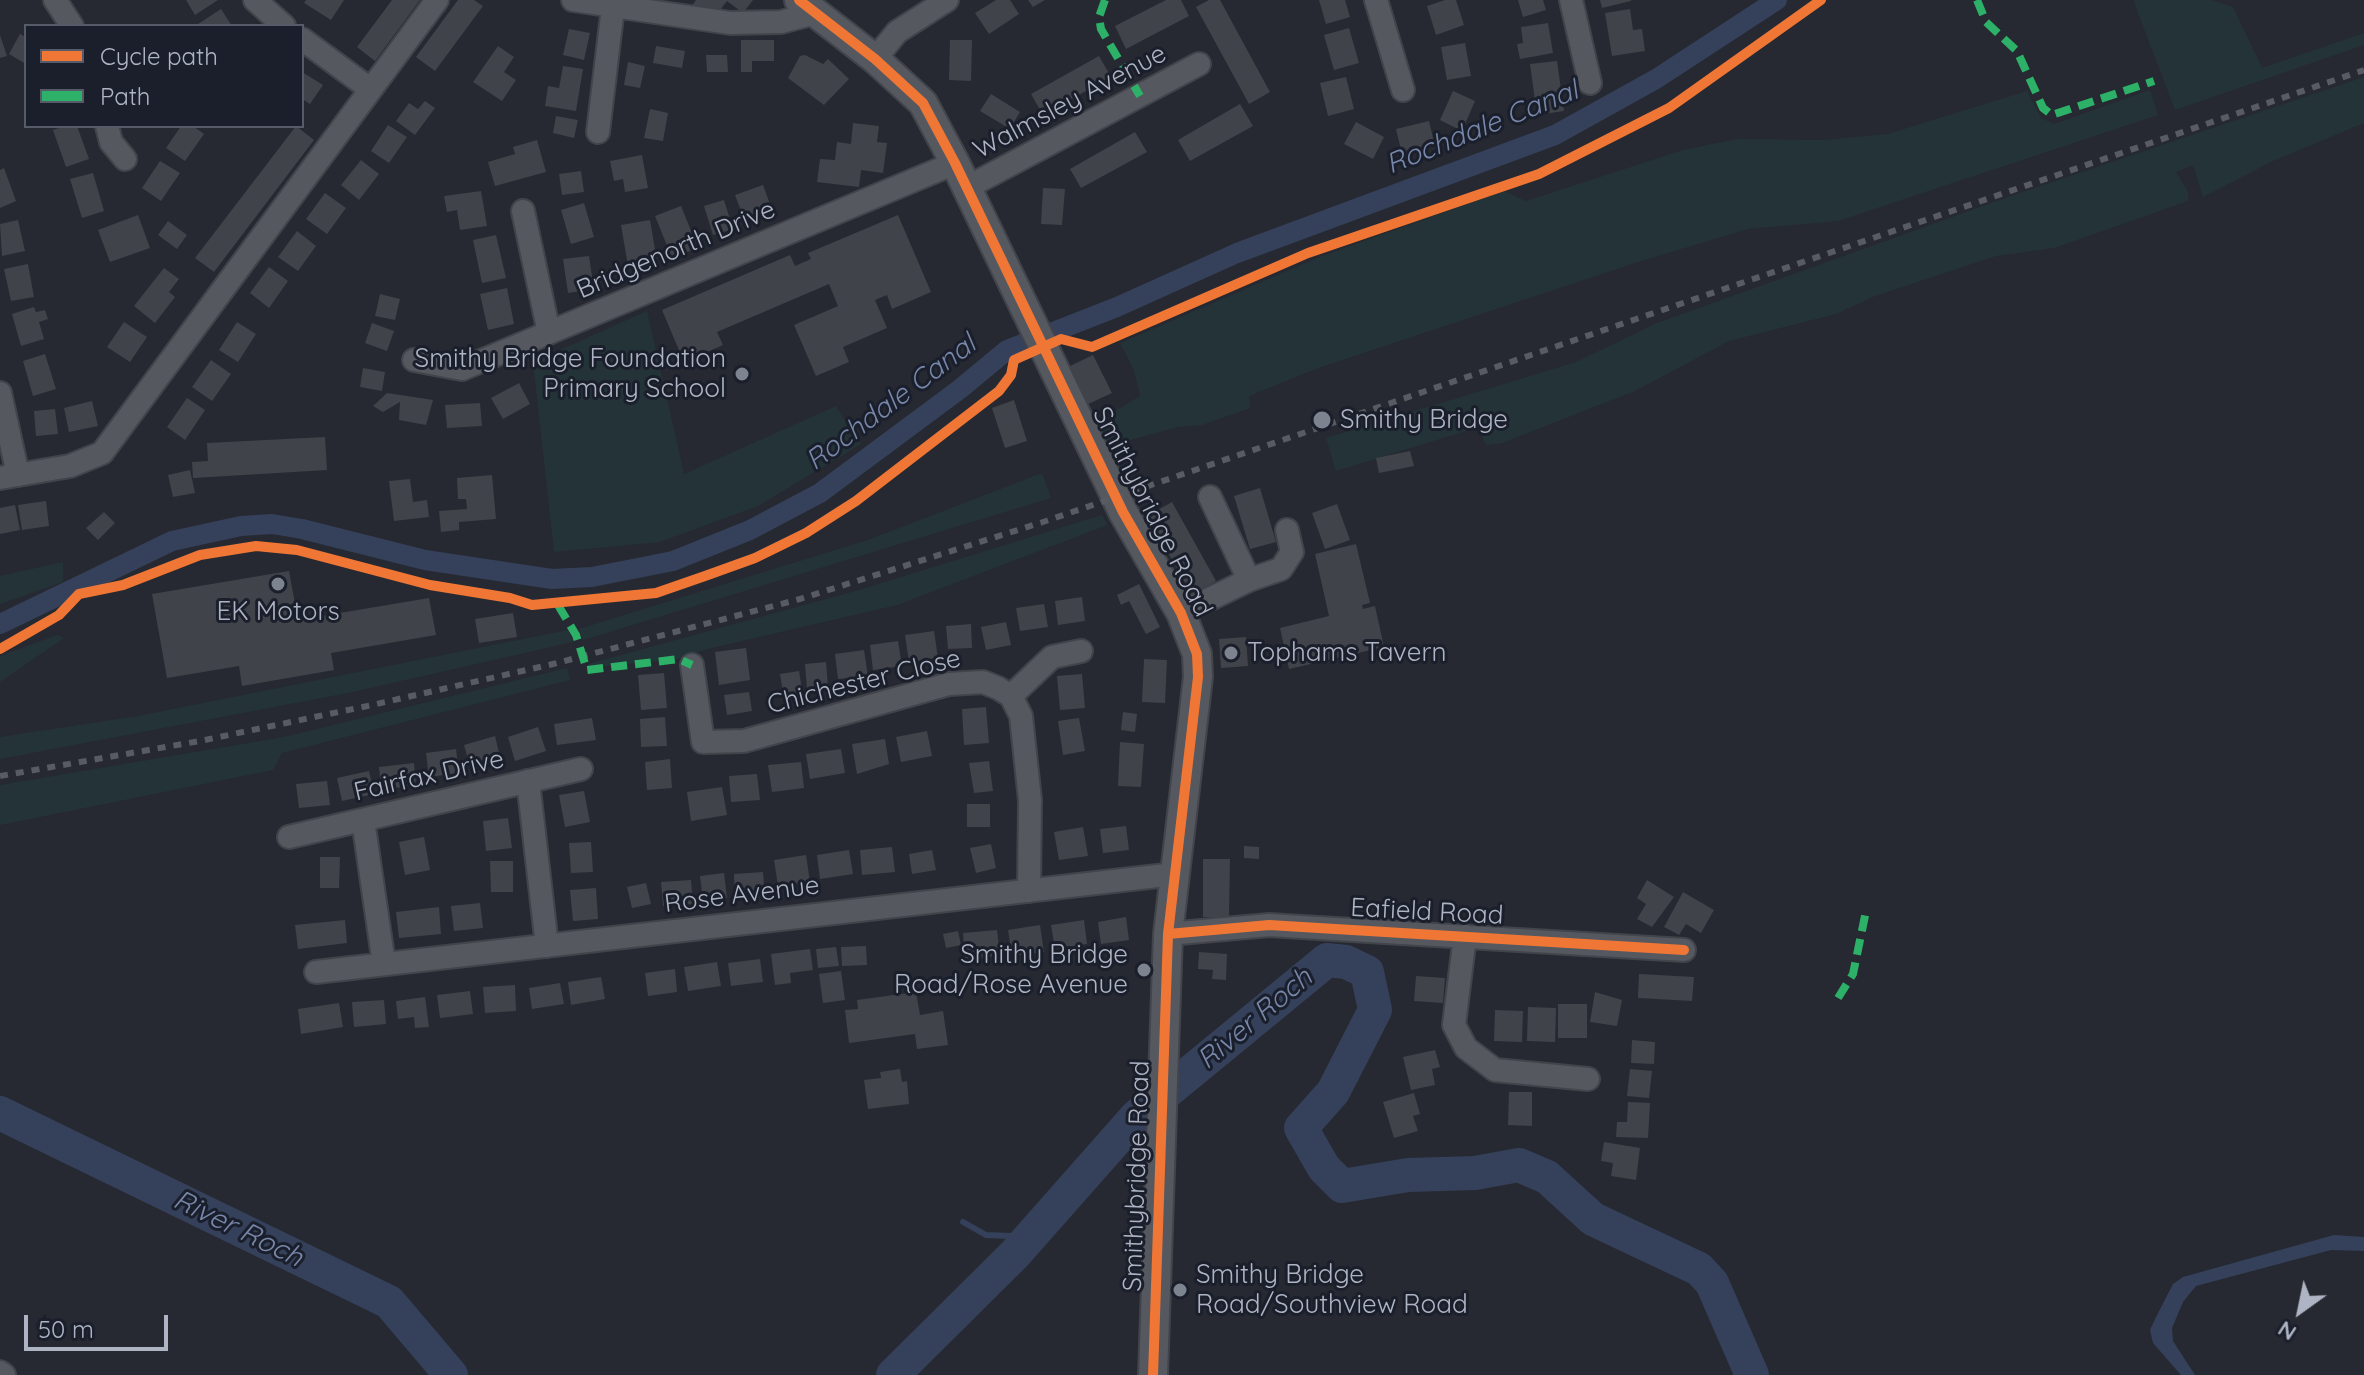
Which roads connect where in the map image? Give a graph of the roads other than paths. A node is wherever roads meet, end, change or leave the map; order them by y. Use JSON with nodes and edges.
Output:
{"nodes":[{"id":1,"x":55,"y":0,"type":"edge"},
{"id":2,"x":255,"y":0,"type":"edge"},
{"id":3,"x":437,"y":0,"type":"edge"},
{"id":4,"x":573,"y":0,"type":"edge"},
{"id":5,"x":947,"y":0,"type":"edge"},
{"id":6,"x":1376,"y":0,"type":"edge"},
{"id":7,"x":1571,"y":0,"type":"edge"},
{"id":8,"x":807,"y":6,"type":"edge"},
{"id":9,"x":613,"y":7,"type":"junction"},
{"id":10,"x":71,"y":24,"type":"edge"},
{"id":11,"x":282,"y":24,"type":"edge"},
{"id":12,"x":304,"y":40,"type":"edge"},
{"id":13,"x":875,"y":59,"type":"junction"},
{"id":14,"x":1199,"y":64,"type":"dead end"},
{"id":15,"x":1590,"y":83,"type":"dead end"},
{"id":16,"x":370,"y":89,"type":"junction"},
{"id":17,"x":1403,"y":90,"type":"dead end"},
{"id":18,"x":108,"y":128,"type":"edge"},
{"id":19,"x":598,"y":132,"type":"dead end"},
{"id":20,"x":125,"y":159,"type":"dead end"},
{"id":21,"x":961,"y":175,"type":"junction"},
{"id":22,"x":523,"y":211,"type":"dead end"},
{"id":23,"x":549,"y":333,"type":"junction"},
{"id":24,"x":414,"y":360,"type":"dead end"},
{"id":25,"x":0,"y":393,"type":"edge"},
{"id":26,"x":9,"y":476,"type":"edge"},
{"id":27,"x":1210,"y":497,"type":"dead end"},
{"id":28,"x":1287,"y":530,"type":"dead end"},
{"id":29,"x":1249,"y":580,"type":"junction"},
{"id":30,"x":1181,"y":613,"type":"junction"},
{"id":31,"x":1081,"y":651,"type":"dead end"},
{"id":32,"x":692,"y":665,"type":"dead end"},
{"id":33,"x":1011,"y":696,"type":"junction"},
{"id":34,"x":581,"y":769,"type":"dead end"},
{"id":35,"x":528,"y":781,"type":"junction"},
{"id":36,"x":363,"y":820,"type":"junction"},
{"id":37,"x":289,"y":837,"type":"dead end"},
{"id":38,"x":1175,"y":874,"type":"junction"},
{"id":39,"x":1029,"y":891,"type":"junction"},
{"id":40,"x":1168,"y":934,"type":"junction"},
{"id":41,"x":1465,"y":936,"type":"junction"},
{"id":42,"x":547,"y":946,"type":"junction"},
{"id":43,"x":1684,"y":950,"type":"dead end"},
{"id":44,"x":384,"y":964,"type":"junction"},
{"id":45,"x":316,"y":972,"type":"dead end"},
{"id":46,"x":1588,"y":1079,"type":"dead end"},
{"id":47,"x":1153,"y":1375,"type":"edge"}],
"edges":[{"from":1,"to":10,"type":"street"},
{"from":2,"to":11,"type":"street"},
{"from":3,"to":16,"type":"street"},
{"from":4,"to":9,"type":"street"},
{"from":5,"to":13,"type":"street"},
{"from":6,"to":17,"type":"street"},
{"from":7,"to":15,"type":"street"},
{"from":8,"to":9,"type":"street"},
{"from":8,"to":13,"type":"street","name":"Smithybridge Road"},
{"from":9,"to":19,"type":"street"},
{"from":12,"to":16,"type":"street"},
{"from":13,"to":21,"type":"street","name":"Smithybridge Road"},
{"from":14,"to":21,"type":"street","name":"Walmsley Avenue"},
{"from":16,"to":26,"type":"street"},
{"from":18,"to":20,"type":"street"},
{"from":21,"to":23,"type":"street","name":"Bridgenorth Drive"},
{"from":21,"to":30,"type":"street","name":"Smithybridge Road"},
{"from":22,"to":23,"type":"street"},
{"from":23,"to":24,"type":"street","name":"Bridgenorth Drive"},
{"from":25,"to":26,"type":"street"},
{"from":27,"to":29,"type":"street"},
{"from":28,"to":29,"type":"street"},
{"from":29,"to":30,"type":"street"},
{"from":30,"to":38,"type":"street","name":"Smithybridge Road"},
{"from":31,"to":33,"type":"street"},
{"from":32,"to":33,"type":"street","name":"Chichester Close"},
{"from":33,"to":39,"type":"street"},
{"from":34,"to":35,"type":"street","name":"Fairfax Drive"},
{"from":35,"to":36,"type":"street","name":"Fairfax Drive"},
{"from":35,"to":42,"type":"street"},
{"from":36,"to":37,"type":"street","name":"Fairfax Drive"},
{"from":36,"to":44,"type":"street"},
{"from":38,"to":39,"type":"street","name":"Rose Avenue"},
{"from":38,"to":40,"type":"street","name":"Smithybridge Road"},
{"from":39,"to":42,"type":"street","name":"Rose Avenue"},
{"from":40,"to":41,"type":"street","name":"Eafield Road"},
{"from":40,"to":47,"type":"street","name":"Smithybridge Road"},
{"from":41,"to":43,"type":"street","name":"Eafield Road"},
{"from":41,"to":46,"type":"street"},
{"from":42,"to":44,"type":"street","name":"Rose Avenue"},
{"from":44,"to":45,"type":"street","name":"Rose Avenue"}]}
